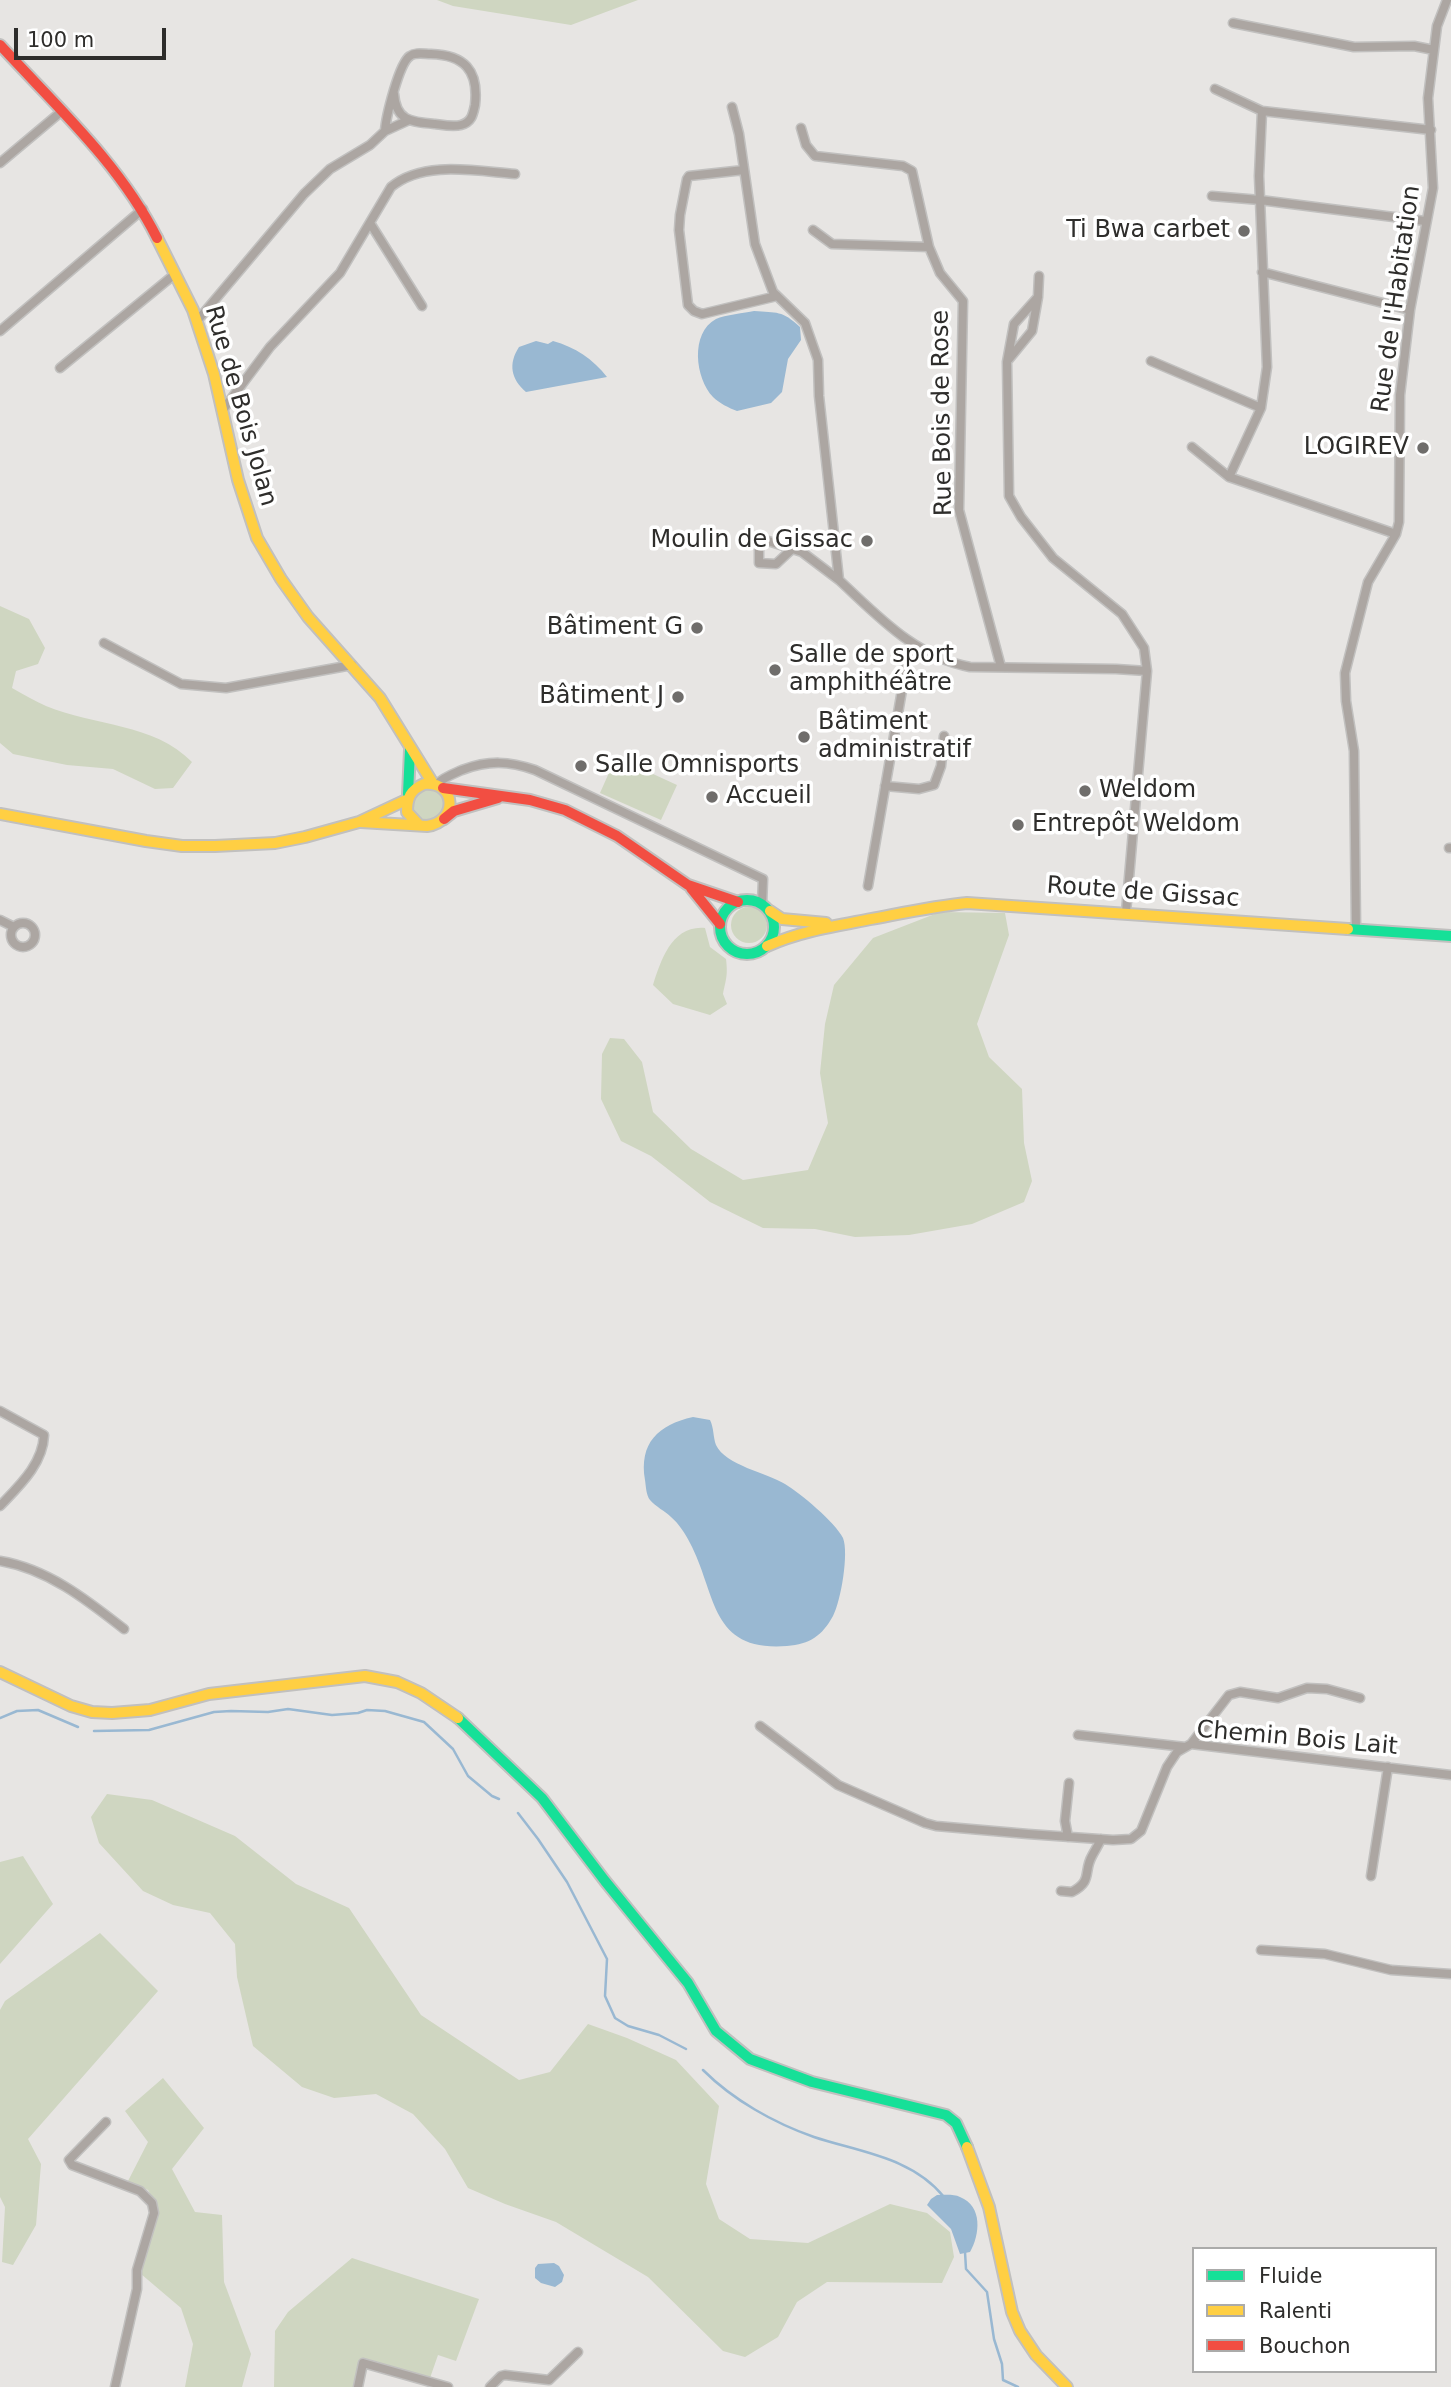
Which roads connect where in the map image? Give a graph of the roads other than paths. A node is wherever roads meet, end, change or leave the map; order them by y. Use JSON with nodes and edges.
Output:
{"nodes":[{"id":1,"x":1447,"y":0,"type":"edge"},
{"id":2,"x":1233,"y":23,"type":"dead end"},
{"id":3,"x":0,"y":45,"type":"edge"},
{"id":4,"x":1434,"y":50,"type":"junction"},
{"id":5,"x":1215,"y":89,"type":"dead end"},
{"id":6,"x":394,"y":94,"type":"junction"},
{"id":7,"x":732,"y":107,"type":"dead end"},
{"id":8,"x":62,"y":111,"type":"junction"},
{"id":9,"x":1262,"y":111,"type":"junction"},
{"id":10,"x":409,"y":120,"type":"junction"},
{"id":11,"x":801,"y":128,"type":"dead end"},
{"id":12,"x":1431,"y":130,"type":"junction"},
{"id":13,"x":384,"y":131,"type":"junction"},
{"id":14,"x":0,"y":163,"type":"edge"},
{"id":15,"x":744,"y":170,"type":"junction"},
{"id":16,"x":515,"y":174,"type":"dead end"},
{"id":17,"x":1212,"y":196,"type":"dead end"},
{"id":18,"x":1260,"y":200,"type":"junction"},
{"id":19,"x":143,"y":209,"type":"junction"},
{"id":20,"x":1425,"y":221,"type":"junction"},
{"id":21,"x":370,"y":223,"type":"junction"},
{"id":22,"x":813,"y":230,"type":"dead end"},
{"id":23,"x":929,"y":247,"type":"junction"},
{"id":24,"x":1262,"y":272,"type":"junction"},
{"id":25,"x":175,"y":274,"type":"junction"},
{"id":26,"x":1039,"y":276,"type":"dead end"},
{"id":27,"x":778,"y":296,"type":"junction"},
{"id":28,"x":1038,"y":297,"type":"junction"},
{"id":29,"x":422,"y":306,"type":"dead end"},
{"id":30,"x":1410,"y":310,"type":"junction"},
{"id":31,"x":197,"y":321,"type":"junction"},
{"id":32,"x":0,"y":331,"type":"edge"},
{"id":33,"x":1151,"y":361,"type":"dead end"},
{"id":34,"x":1007,"y":362,"type":"junction"},
{"id":35,"x":60,"y":368,"type":"dead end"},
{"id":36,"x":1261,"y":408,"type":"junction"},
{"id":37,"x":222,"y":411,"type":"junction"},
{"id":38,"x":1192,"y":447,"type":"dead end"},
{"id":39,"x":1229,"y":477,"type":"junction"},
{"id":40,"x":1396,"y":534,"type":"junction"},
{"id":41,"x":792,"y":549,"type":"junction"},
{"id":42,"x":839,"y":580,"type":"junction"},
{"id":43,"x":104,"y":643,"type":"dead end"},
{"id":44,"x":915,"y":646,"type":"junction"},
{"id":45,"x":352,"y":665,"type":"junction"},
{"id":46,"x":1001,"y":667,"type":"junction"},
{"id":47,"x":1147,"y":671,"type":"junction"},
{"id":48,"x":944,"y":736,"type":"dead end"},
{"id":49,"x":410,"y":750,"type":"junction"},
{"id":50,"x":437,"y":785,"type":"junction"},
{"id":51,"x":885,"y":786,"type":"junction"},
{"id":52,"x":407,"y":797,"type":"junction"},
{"id":53,"x":503,"y":797,"type":"junction"},
{"id":54,"x":0,"y":814,"type":"edge"},
{"id":55,"x":443,"y":819,"type":"junction"},
{"id":56,"x":359,"y":822,"type":"junction"},
{"id":57,"x":419,"y":825,"type":"junction"},
{"id":58,"x":688,"y":885,"type":"junction"},
{"id":59,"x":867,"y":886,"type":"dead end"},
{"id":60,"x":738,"y":902,"type":"junction"},
{"id":61,"x":764,"y":906,"type":"junction"},
{"id":62,"x":1126,"y":912,"type":"junction"},
{"id":63,"x":0,"y":920,"type":"edge"},
{"id":64,"x":720,"y":924,"type":"junction"},
{"id":65,"x":833,"y":925,"type":"junction"},
{"id":66,"x":14,"y":927,"type":"dead end"},
{"id":67,"x":1356,"y":929,"type":"junction"},
{"id":68,"x":1451,"y":936,"type":"edge"},
{"id":69,"x":767,"y":946,"type":"junction"},
{"id":70,"x":0,"y":1411,"type":"edge"},
{"id":71,"x":0,"y":1506,"type":"edge"},
{"id":72,"x":1,"y":1563,"type":"edge"},
{"id":73,"x":124,"y":1629,"type":"dead end"},
{"id":74,"x":0,"y":1672,"type":"edge"},
{"id":75,"x":1360,"y":1698,"type":"dead end"},
{"id":76,"x":760,"y":1726,"type":"dead end"},
{"id":77,"x":1078,"y":1735,"type":"dead end"},
{"id":78,"x":1188,"y":1746,"type":"junction"},
{"id":79,"x":1388,"y":1767,"type":"junction"},
{"id":80,"x":1451,"y":1775,"type":"edge"},
{"id":81,"x":1069,"y":1783,"type":"dead end"},
{"id":82,"x":1068,"y":1837,"type":"junction"},
{"id":83,"x":1101,"y":1839,"type":"junction"},
{"id":84,"x":1371,"y":1876,"type":"dead end"},
{"id":85,"x":1061,"y":1891,"type":"dead end"},
{"id":86,"x":1261,"y":1950,"type":"dead end"},
{"id":87,"x":1451,"y":1974,"type":"edge"},
{"id":88,"x":106,"y":2122,"type":"dead end"},
{"id":89,"x":578,"y":2352,"type":"dead end"},
{"id":90,"x":115,"y":2387,"type":"edge"},
{"id":91,"x":358,"y":2387,"type":"edge"},
{"id":92,"x":448,"y":2387,"type":"edge"},
{"id":93,"x":490,"y":2387,"type":"edge"},
{"id":94,"x":1067,"y":2387,"type":"edge"}],
"edges":[{"from":1,"to":4,"type":"street","name":"Rue de l'Habitation"},
{"from":2,"to":4,"type":"street"},
{"from":3,"to":8,"type":"street","name":"Rue de Bois Jolan"},
{"from":4,"to":12,"type":"street","name":"Rue de l'Habitation"},
{"from":5,"to":9,"type":"street"},
{"from":6,"to":10,"type":"street"},
{"from":6,"to":10,"type":"street"},
{"from":6,"to":13,"type":"street"},
{"from":7,"to":15,"type":"street"},
{"from":8,"to":14,"type":"street"},
{"from":8,"to":19,"type":"street","name":"Rue de Bois Jolan"},
{"from":9,"to":12,"type":"street"},
{"from":9,"to":18,"type":"street"},
{"from":10,"to":13,"type":"street"},
{"from":11,"to":23,"type":"street","name":"Rue Bois de Rose"},
{"from":12,"to":20,"type":"street","name":"Rue de l'Habitation"},
{"from":13,"to":31,"type":"street"},
{"from":15,"to":27,"type":"street"},
{"from":15,"to":27,"type":"street"},
{"from":16,"to":21,"type":"street"},
{"from":17,"to":18,"type":"street"},
{"from":18,"to":20,"type":"street"},
{"from":18,"to":24,"type":"street"},
{"from":19,"to":25,"type":"street","name":"Rue de Bois Jolan"},
{"from":19,"to":32,"type":"street"},
{"from":20,"to":30,"type":"street","name":"Rue de l'Habitation"},
{"from":21,"to":29,"type":"street"},
{"from":21,"to":37,"type":"street"},
{"from":22,"to":23,"type":"street"},
{"from":23,"to":46,"type":"street","name":"Rue Bois de Rose"},
{"from":24,"to":30,"type":"street"},
{"from":24,"to":36,"type":"street"},
{"from":25,"to":31,"type":"street","name":"Rue de Bois Jolan"},
{"from":25,"to":35,"type":"street"},
{"from":26,"to":28,"type":"street"},
{"from":27,"to":42,"type":"street"},
{"from":28,"to":34,"type":"street"},
{"from":28,"to":34,"type":"street"},
{"from":30,"to":40,"type":"street","name":"Rue de l'Habitation"},
{"from":31,"to":37,"type":"street","name":"Rue de Bois Jolan"},
{"from":33,"to":36,"type":"street"},
{"from":34,"to":47,"type":"street"},
{"from":36,"to":39,"type":"street"},
{"from":37,"to":45,"type":"street","name":"Rue de Bois Jolan"},
{"from":38,"to":39,"type":"street"},
{"from":39,"to":40,"type":"street"},
{"from":40,"to":67,"type":"street","name":"Rue de l'Habitation"},
{"from":41,"to":41,"type":"street"},
{"from":41,"to":42,"type":"street"},
{"from":42,"to":44,"type":"street"},
{"from":43,"to":45,"type":"street"},
{"from":44,"to":46,"type":"street"},
{"from":44,"to":51,"type":"street"},
{"from":45,"to":49,"type":"street","name":"Rue de Bois Jolan"},
{"from":46,"to":47,"type":"street"},
{"from":47,"to":62,"type":"street"},
{"from":48,"to":51,"type":"street"},
{"from":49,"to":50,"type":"street","name":"Rue de Bois Jolan"},
{"from":49,"to":52,"type":"street"},
{"from":50,"to":52,"type":"street"},
{"from":50,"to":53,"type":"street"},
{"from":50,"to":55,"type":"street"},
{"from":50,"to":61,"type":"street"},
{"from":51,"to":59,"type":"street"},
{"from":52,"to":56,"type":"street"},
{"from":52,"to":57,"type":"street"},
{"from":53,"to":55,"type":"street"},
{"from":53,"to":58,"type":"street"},
{"from":54,"to":56,"type":"street"},
{"from":55,"to":57,"type":"street"},
{"from":56,"to":57,"type":"street"},
{"from":58,"to":60,"type":"street"},
{"from":58,"to":64,"type":"street"},
{"from":60,"to":61,"type":"street"},
{"from":60,"to":64,"type":"street"},
{"from":61,"to":65,"type":"street","name":"Route de Gissac"},
{"from":61,"to":69,"type":"street"},
{"from":62,"to":65,"type":"street","name":"Route de Gissac"},
{"from":62,"to":67,"type":"street","name":"Route de Gissac"},
{"from":63,"to":66,"type":"street"},
{"from":64,"to":69,"type":"street"},
{"from":65,"to":69,"type":"street","name":"Route de Gissac"},
{"from":67,"to":68,"type":"street","name":"Route de Gissac"},
{"from":70,"to":71,"type":"street"},
{"from":72,"to":73,"type":"street"},
{"from":74,"to":94,"type":"street"},
{"from":75,"to":78,"type":"street"},
{"from":76,"to":82,"type":"street","name":"Chemin Bois Lait"},
{"from":77,"to":78,"type":"street"},
{"from":78,"to":79,"type":"street","name":"Chemin Bois Lait"},
{"from":78,"to":83,"type":"street","name":"Chemin Bois Lait"},
{"from":79,"to":80,"type":"street","name":"Chemin Bois Lait"},
{"from":79,"to":84,"type":"street"},
{"from":81,"to":82,"type":"street"},
{"from":82,"to":83,"type":"street","name":"Chemin Bois Lait"},
{"from":83,"to":85,"type":"street"},
{"from":86,"to":87,"type":"street"},
{"from":88,"to":90,"type":"street"},
{"from":89,"to":93,"type":"street"},
{"from":91,"to":92,"type":"street"}]}
